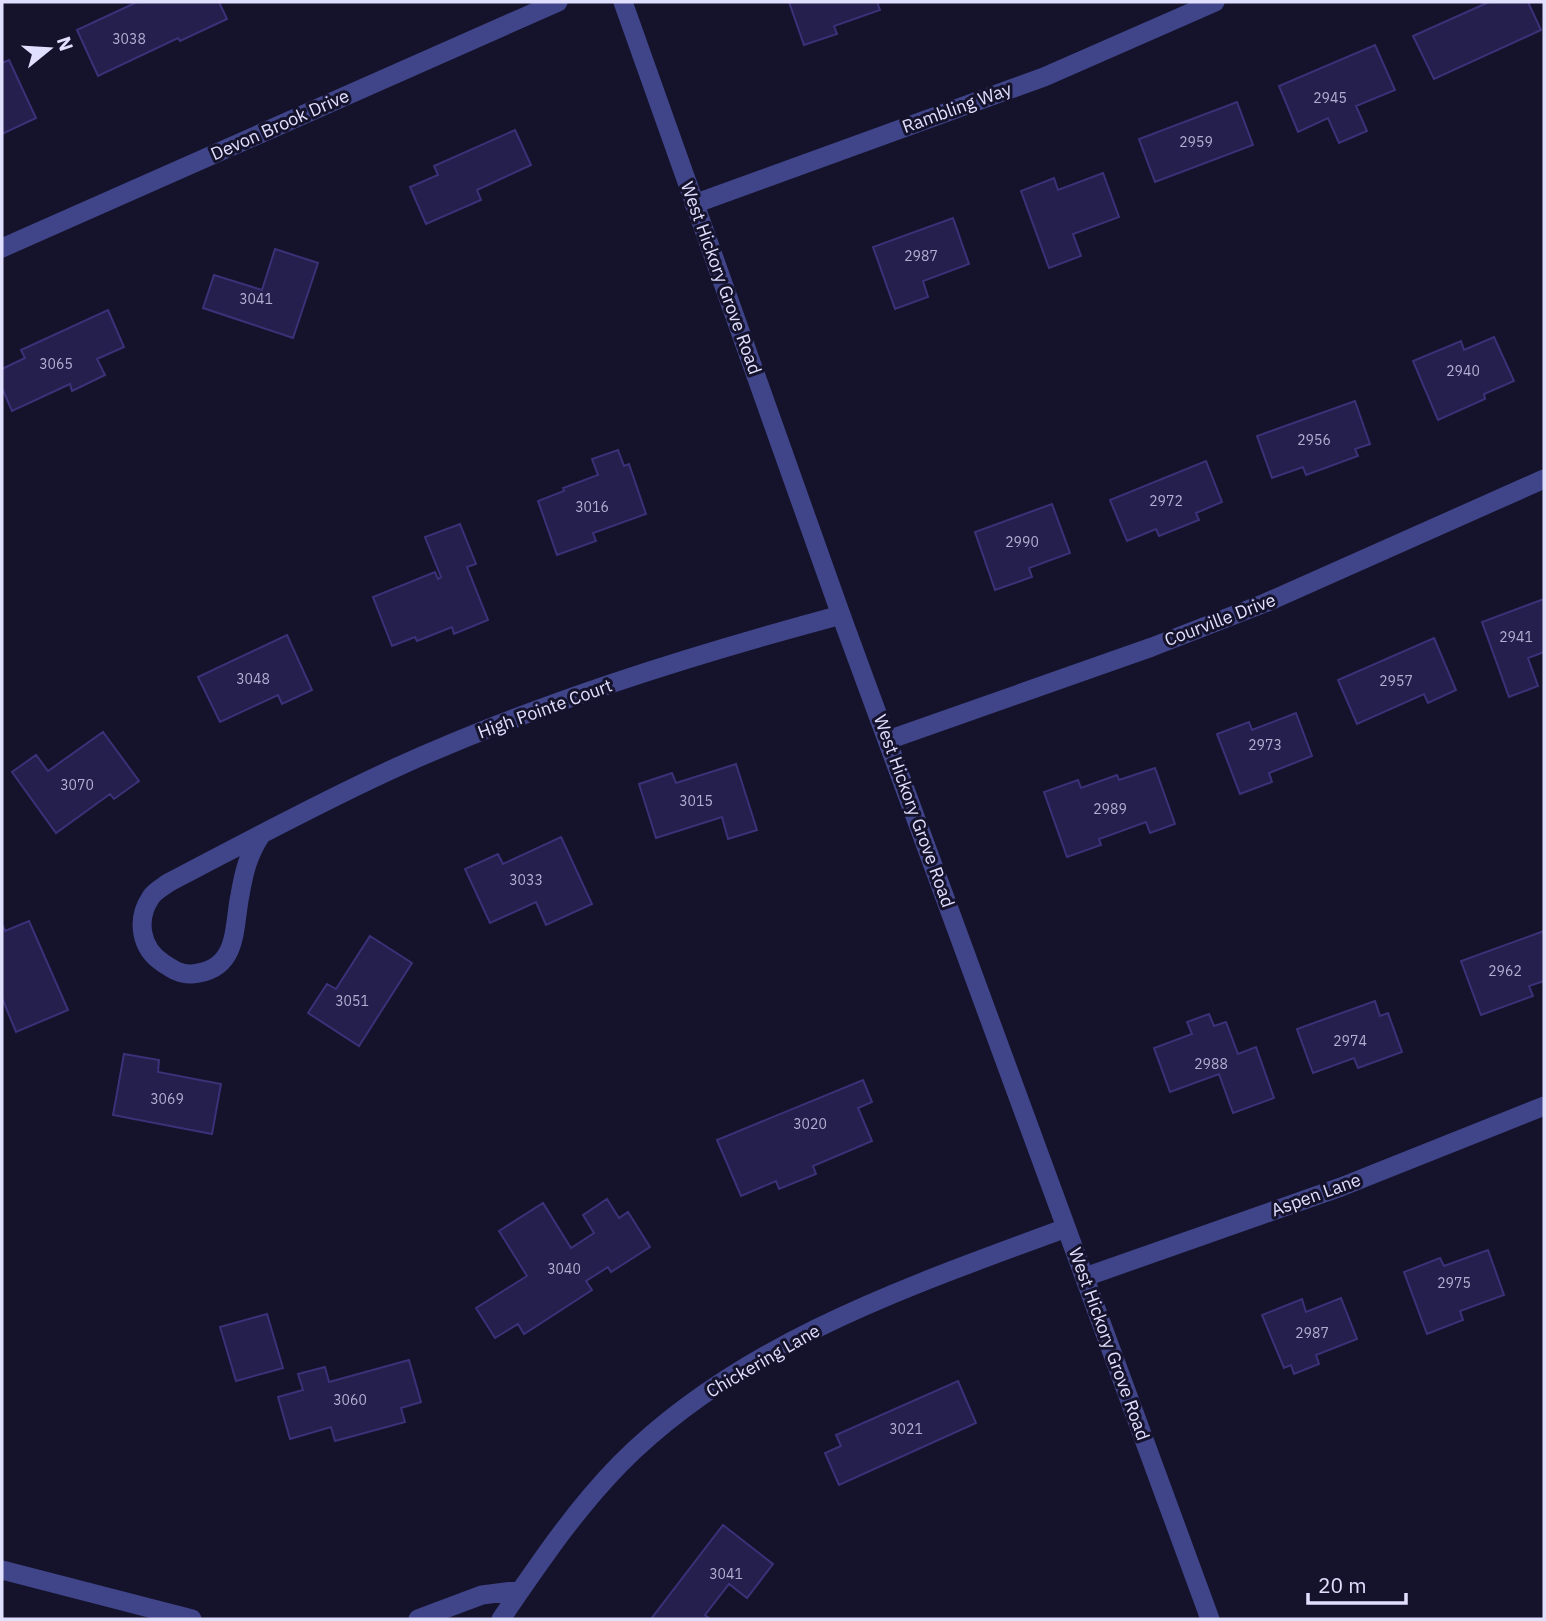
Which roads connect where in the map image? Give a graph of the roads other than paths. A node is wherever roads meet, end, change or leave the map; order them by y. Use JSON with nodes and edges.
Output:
{"nodes":[{"id":1,"x":558,"y":2,"type":"edge"},
{"id":2,"x":622,"y":2,"type":"edge"},
{"id":3,"x":1215,"y":2,"type":"edge"},
{"id":4,"x":694,"y":204,"type":"junction"},
{"id":5,"x":2,"y":248,"type":"edge"},
{"id":6,"x":1544,"y":479,"type":"edge"},
{"id":7,"x":841,"y":615,"type":"junction"},
{"id":8,"x":888,"y":740,"type":"junction"},
{"id":9,"x":261,"y":835,"type":"junction"},
{"id":10,"x":1544,"y":1106,"type":"edge"},
{"id":11,"x":1066,"y":1228,"type":"junction"},
{"id":12,"x":1085,"y":1277,"type":"junction"},
{"id":13,"x":2,"y":1570,"type":"edge"},
{"id":14,"x":521,"y":1590,"type":"junction"},
{"id":15,"x":192,"y":1619,"type":"edge"},
{"id":16,"x":418,"y":1619,"type":"edge"},
{"id":17,"x":501,"y":1619,"type":"edge"},
{"id":18,"x":1210,"y":1619,"type":"edge"}],
"edges":[{"from":1,"to":5,"type":"street","name":"Devon Brook Drive"},
{"from":2,"to":4,"type":"street","name":"West Hickory Grove Road"},
{"from":3,"to":4,"type":"street","name":"Rambling Way"},
{"from":4,"to":7,"type":"street","name":"West Hickory Grove Road"},
{"from":6,"to":8,"type":"street","name":"Courville Drive"},
{"from":7,"to":8,"type":"street","name":"West Hickory Grove Road"},
{"from":7,"to":9,"type":"street","name":"High Pointe Court"},
{"from":8,"to":11,"type":"street","name":"West Hickory Grove Road"},
{"from":9,"to":9,"type":"street","name":"High Pointe Court"},
{"from":10,"to":12,"type":"street","name":"Aspen Lane"},
{"from":11,"to":12,"type":"street","name":"West Hickory Grove Road"},
{"from":11,"to":14,"type":"street","name":"Chickering Lane"},
{"from":12,"to":18,"type":"street","name":"West Hickory Grove Road"},
{"from":13,"to":15,"type":"street"},
{"from":14,"to":16,"type":"street"},
{"from":14,"to":17,"type":"street","name":"Chickering Lane"}]}
